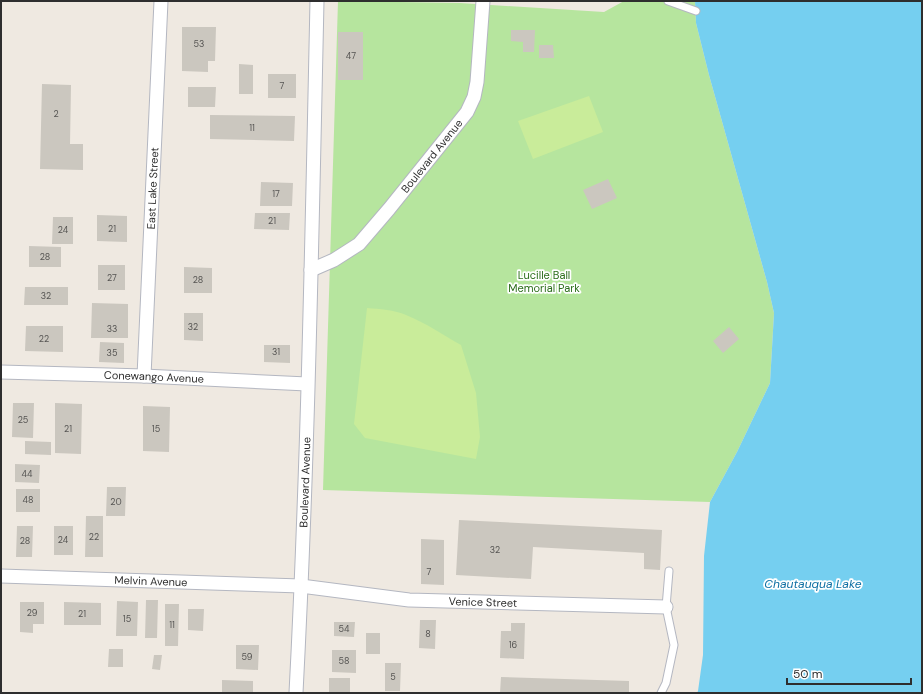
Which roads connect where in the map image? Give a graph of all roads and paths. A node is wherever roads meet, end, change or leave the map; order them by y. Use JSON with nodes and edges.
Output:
{"nodes":[{"id":1,"x":161,"y":1,"type":"edge"},
{"id":2,"x":317,"y":1,"type":"edge"},
{"id":3,"x":484,"y":1,"type":"edge"},
{"id":4,"x":668,"y":1,"type":"edge"},
{"id":5,"x":696,"y":11,"type":"dead end"},
{"id":6,"x":311,"y":270,"type":"junction"},
{"id":7,"x":1,"y":372,"type":"edge"},
{"id":8,"x":144,"y":376,"type":"junction"},
{"id":9,"x":308,"y":384,"type":"junction"},
{"id":10,"x":669,"y":571,"type":"dead end"},
{"id":11,"x":1,"y":576,"type":"edge"},
{"id":12,"x":302,"y":586,"type":"junction"},
{"id":13,"x":666,"y":607,"type":"junction"},
{"id":14,"x":296,"y":693,"type":"edge"},
{"id":15,"x":661,"y":693,"type":"edge"}],
"edges":[{"from":1,"to":8,"type":"street","name":"East Lake Street"},
{"from":2,"to":6,"type":"street","name":"Boulevard Avenue"},
{"from":3,"to":6,"type":"street","name":"Boulevard Avenue"},
{"from":4,"to":5,"type":"lane"},
{"from":6,"to":9,"type":"street","name":"Boulevard Avenue"},
{"from":7,"to":8,"type":"street","name":"Conewango Avenue"},
{"from":8,"to":9,"type":"street","name":"Conewango Avenue"},
{"from":9,"to":12,"type":"street","name":"Boulevard Avenue"},
{"from":10,"to":13,"type":"lane"},
{"from":11,"to":12,"type":"street","name":"Melvin Avenue"},
{"from":12,"to":13,"type":"street","name":"Venice Street"},
{"from":12,"to":14,"type":"street","name":"Boulevard Avenue"},
{"from":13,"to":15,"type":"lane"}]}
